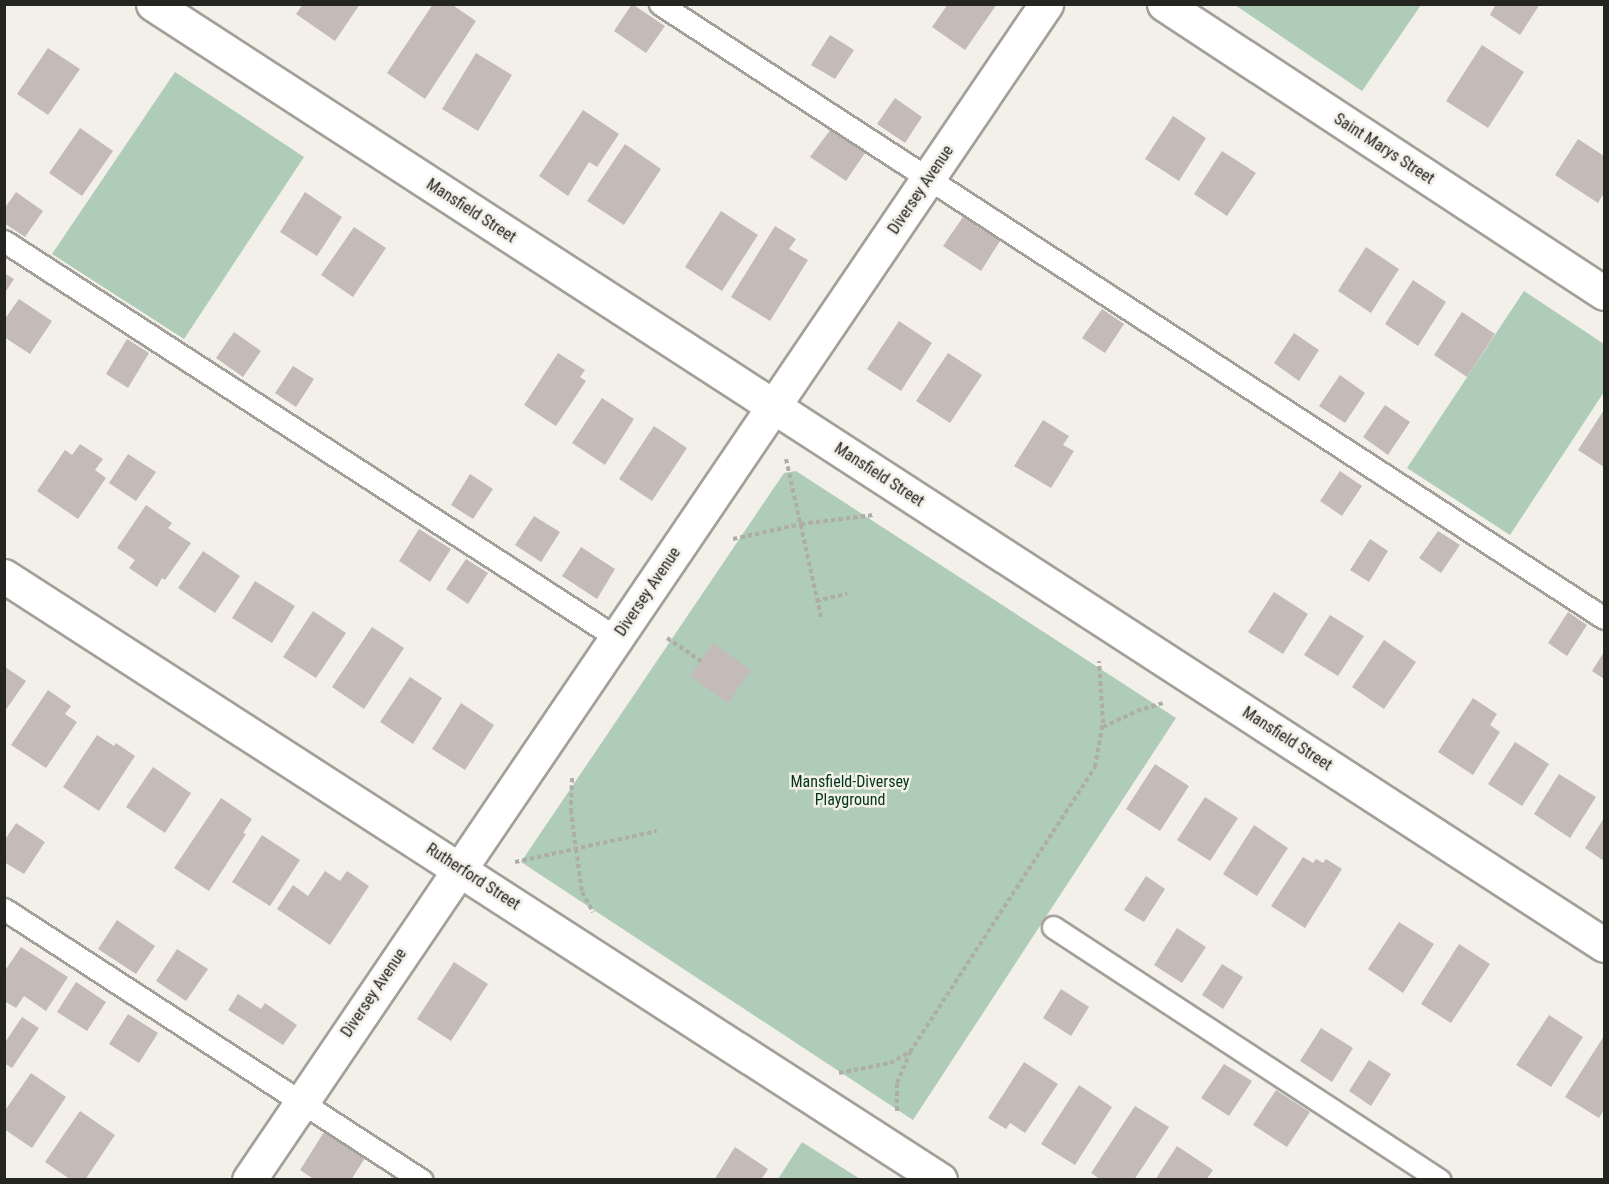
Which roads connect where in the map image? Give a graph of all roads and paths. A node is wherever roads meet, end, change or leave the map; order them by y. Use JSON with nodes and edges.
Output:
{"nodes":[{"id":1,"x":153,"y":4,"type":"edge"},
{"id":2,"x":660,"y":4,"type":"edge"},
{"id":3,"x":1046,"y":4,"type":"edge"},
{"id":4,"x":1164,"y":4,"type":"edge"},
{"id":5,"x":928,"y":179,"type":"junction"},
{"id":6,"x":4,"y":241,"type":"edge"},
{"id":7,"x":1605,"y":293,"type":"edge"},
{"id":8,"x":774,"y":407,"type":"junction"},
{"id":9,"x":786,"y":459,"type":"dead end"},
{"id":10,"x":873,"y":515,"type":"dead end"},
{"id":11,"x":801,"y":524,"type":"junction"},
{"id":12,"x":734,"y":539,"type":"dead end"},
{"id":13,"x":4,"y":576,"type":"edge"},
{"id":14,"x":847,"y":594,"type":"dead end"},
{"id":15,"x":816,"y":601,"type":"junction"},
{"id":16,"x":821,"y":617,"type":"dead end"},
{"id":17,"x":1605,"y":618,"type":"edge"},
{"id":18,"x":617,"y":638,"type":"junction"},
{"id":19,"x":667,"y":638,"type":"dead end"},
{"id":20,"x":701,"y":661,"type":"dead end"},
{"id":21,"x":1099,"y":661,"type":"dead end"},
{"id":22,"x":1163,"y":703,"type":"dead end"},
{"id":23,"x":1102,"y":727,"type":"junction"},
{"id":24,"x":572,"y":778,"type":"dead end"},
{"id":25,"x":657,"y":831,"type":"dead end"},
{"id":26,"x":576,"y":849,"type":"junction"},
{"id":27,"x":515,"y":862,"type":"dead end"},
{"id":28,"x":460,"y":869,"type":"junction"},
{"id":29,"x":4,"y":909,"type":"edge"},
{"id":30,"x":595,"y":916,"type":"dead end"},
{"id":31,"x":1053,"y":927,"type":"dead end"},
{"id":32,"x":1605,"y":945,"type":"edge"},
{"id":33,"x":910,"y":1052,"type":"junction"},
{"id":34,"x":838,"y":1073,"type":"dead end"},
{"id":35,"x":301,"y":1102,"type":"junction"},
{"id":36,"x":897,"y":1112,"type":"dead end"},
{"id":37,"x":249,"y":1179,"type":"edge"},
{"id":38,"x":422,"y":1179,"type":"edge"},
{"id":39,"x":940,"y":1179,"type":"edge"},
{"id":40,"x":1440,"y":1179,"type":"edge"}],
"edges":[{"from":1,"to":8,"type":"street","name":"Mansfield Street"},
{"from":2,"to":5,"type":"lane"},
{"from":3,"to":5,"type":"street","name":"Diversey Avenue"},
{"from":4,"to":7,"type":"street","name":"Saint Marys Street"},
{"from":5,"to":8,"type":"street","name":"Diversey Avenue"},
{"from":5,"to":17,"type":"lane"},
{"from":6,"to":18,"type":"lane"},
{"from":8,"to":18,"type":"street","name":"Diversey Avenue"},
{"from":8,"to":32,"type":"street","name":"Mansfield Street"},
{"from":9,"to":11,"type":"path"},
{"from":10,"to":11,"type":"path"},
{"from":11,"to":12,"type":"path"},
{"from":11,"to":15,"type":"path"},
{"from":13,"to":28,"type":"street","name":"Rutherford Street"},
{"from":14,"to":15,"type":"path"},
{"from":15,"to":16,"type":"path"},
{"from":18,"to":28,"type":"street","name":"Diversey Avenue"},
{"from":19,"to":20,"type":"path"},
{"from":21,"to":23,"type":"path"},
{"from":22,"to":23,"type":"path"},
{"from":23,"to":33,"type":"path"},
{"from":24,"to":26,"type":"path"},
{"from":25,"to":26,"type":"path"},
{"from":26,"to":27,"type":"path"},
{"from":26,"to":30,"type":"path"},
{"from":28,"to":35,"type":"street","name":"Diversey Avenue"},
{"from":28,"to":39,"type":"street","name":"Rutherford Street"},
{"from":29,"to":35,"type":"lane"},
{"from":31,"to":40,"type":"lane"},
{"from":33,"to":34,"type":"path"},
{"from":33,"to":36,"type":"path"},
{"from":35,"to":37,"type":"street","name":"Diversey Avenue"},
{"from":35,"to":38,"type":"lane"}]}
